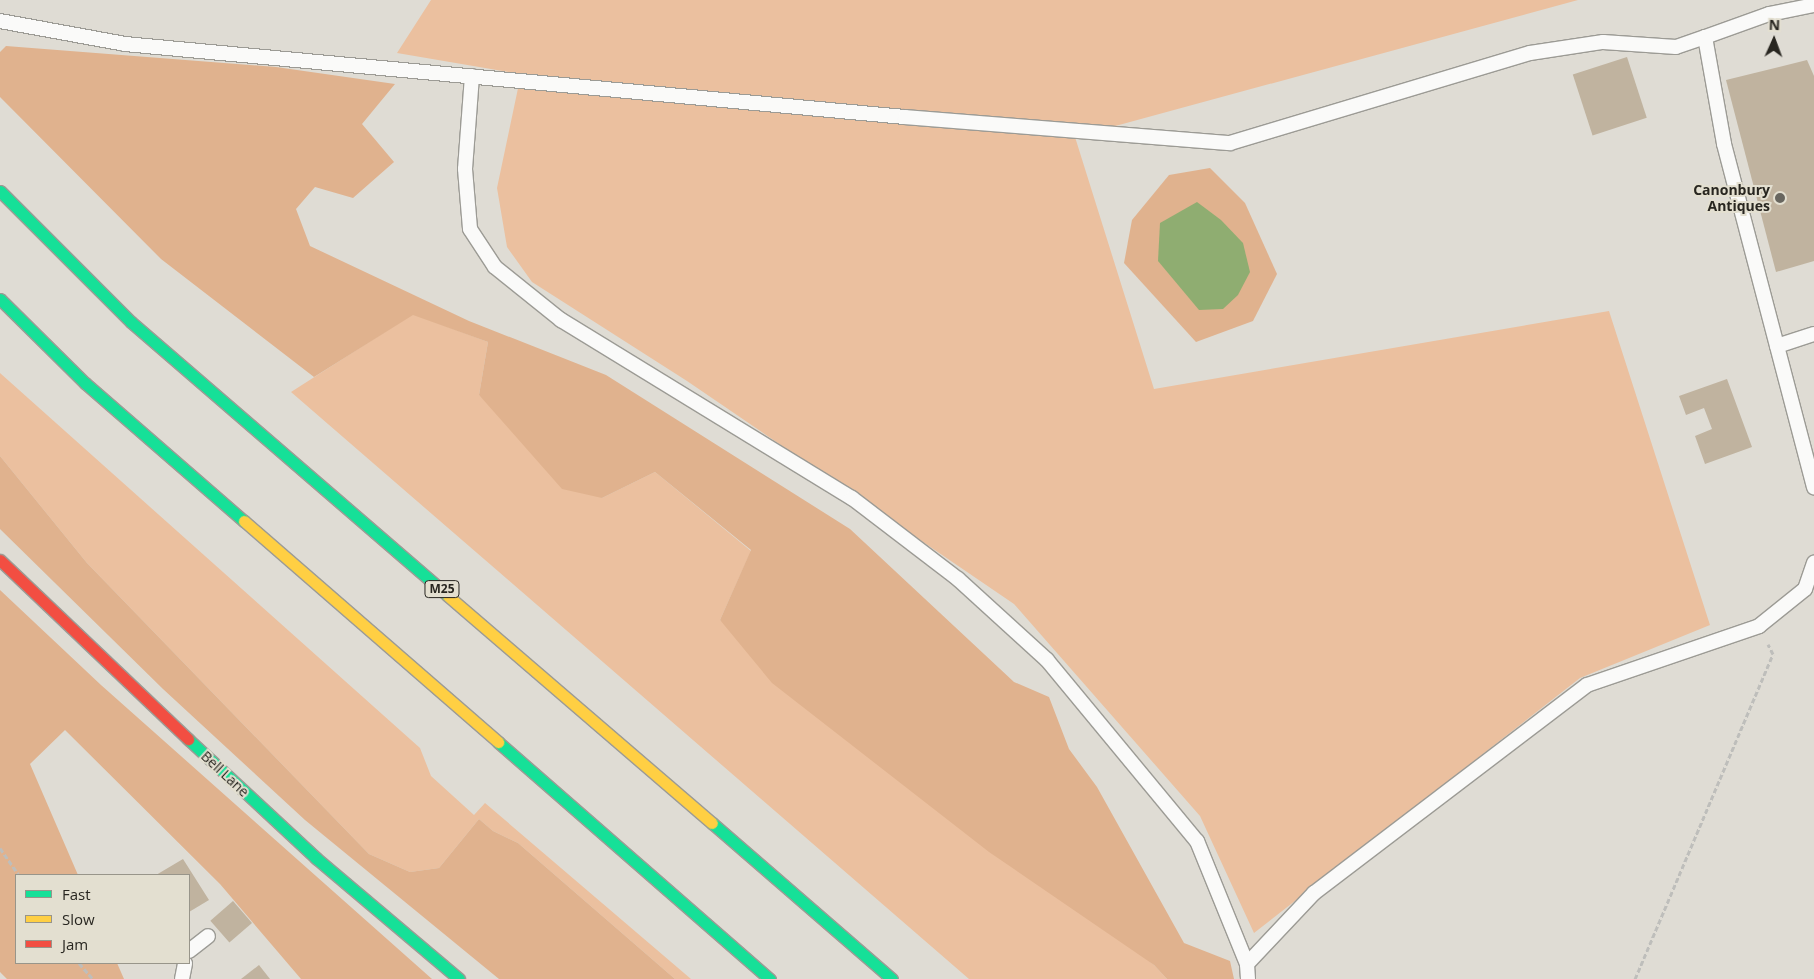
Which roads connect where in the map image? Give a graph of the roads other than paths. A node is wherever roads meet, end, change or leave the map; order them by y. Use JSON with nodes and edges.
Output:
{"nodes":[{"id":1,"x":1814,"y":6,"type":"edge"},
{"id":2,"x":0,"y":21,"type":"edge"},
{"id":3,"x":1705,"y":38,"type":"junction"},
{"id":4,"x":472,"y":76,"type":"junction"},
{"id":5,"x":0,"y":192,"type":"edge"},
{"id":6,"x":0,"y":300,"type":"edge"},
{"id":7,"x":1814,"y":334,"type":"edge"},
{"id":8,"x":1777,"y":346,"type":"junction"},
{"id":9,"x":1814,"y":487,"type":"edge"},
{"id":10,"x":0,"y":560,"type":"edge"},
{"id":11,"x":1814,"y":563,"type":"edge"},
{"id":12,"x":208,"y":936,"type":"dead end"},
{"id":13,"x":190,"y":951,"type":"edge"},
{"id":14,"x":184,"y":964,"type":"edge"},
{"id":15,"x":1247,"y":964,"type":"junction"},
{"id":16,"x":182,"y":979,"type":"edge"},
{"id":17,"x":459,"y":979,"type":"edge"},
{"id":18,"x":770,"y":979,"type":"edge"},
{"id":19,"x":892,"y":979,"type":"edge"},
{"id":20,"x":1248,"y":979,"type":"edge"}],
"edges":[{"from":1,"to":3,"type":"lane"},
{"from":2,"to":4,"type":"lane"},
{"from":3,"to":4,"type":"lane"},
{"from":3,"to":8,"type":"lane"},
{"from":4,"to":15,"type":"lane"},
{"from":5,"to":19,"type":"main road","number":"M25"},
{"from":6,"to":18,"type":"main road"},
{"from":7,"to":8,"type":"lane"},
{"from":8,"to":9,"type":"lane"},
{"from":10,"to":17,"type":"main road","name":"Bell Lane"},
{"from":11,"to":15,"type":"lane"},
{"from":12,"to":13,"type":"lane"},
{"from":14,"to":16,"type":"lane"},
{"from":15,"to":20,"type":"lane"}]}
